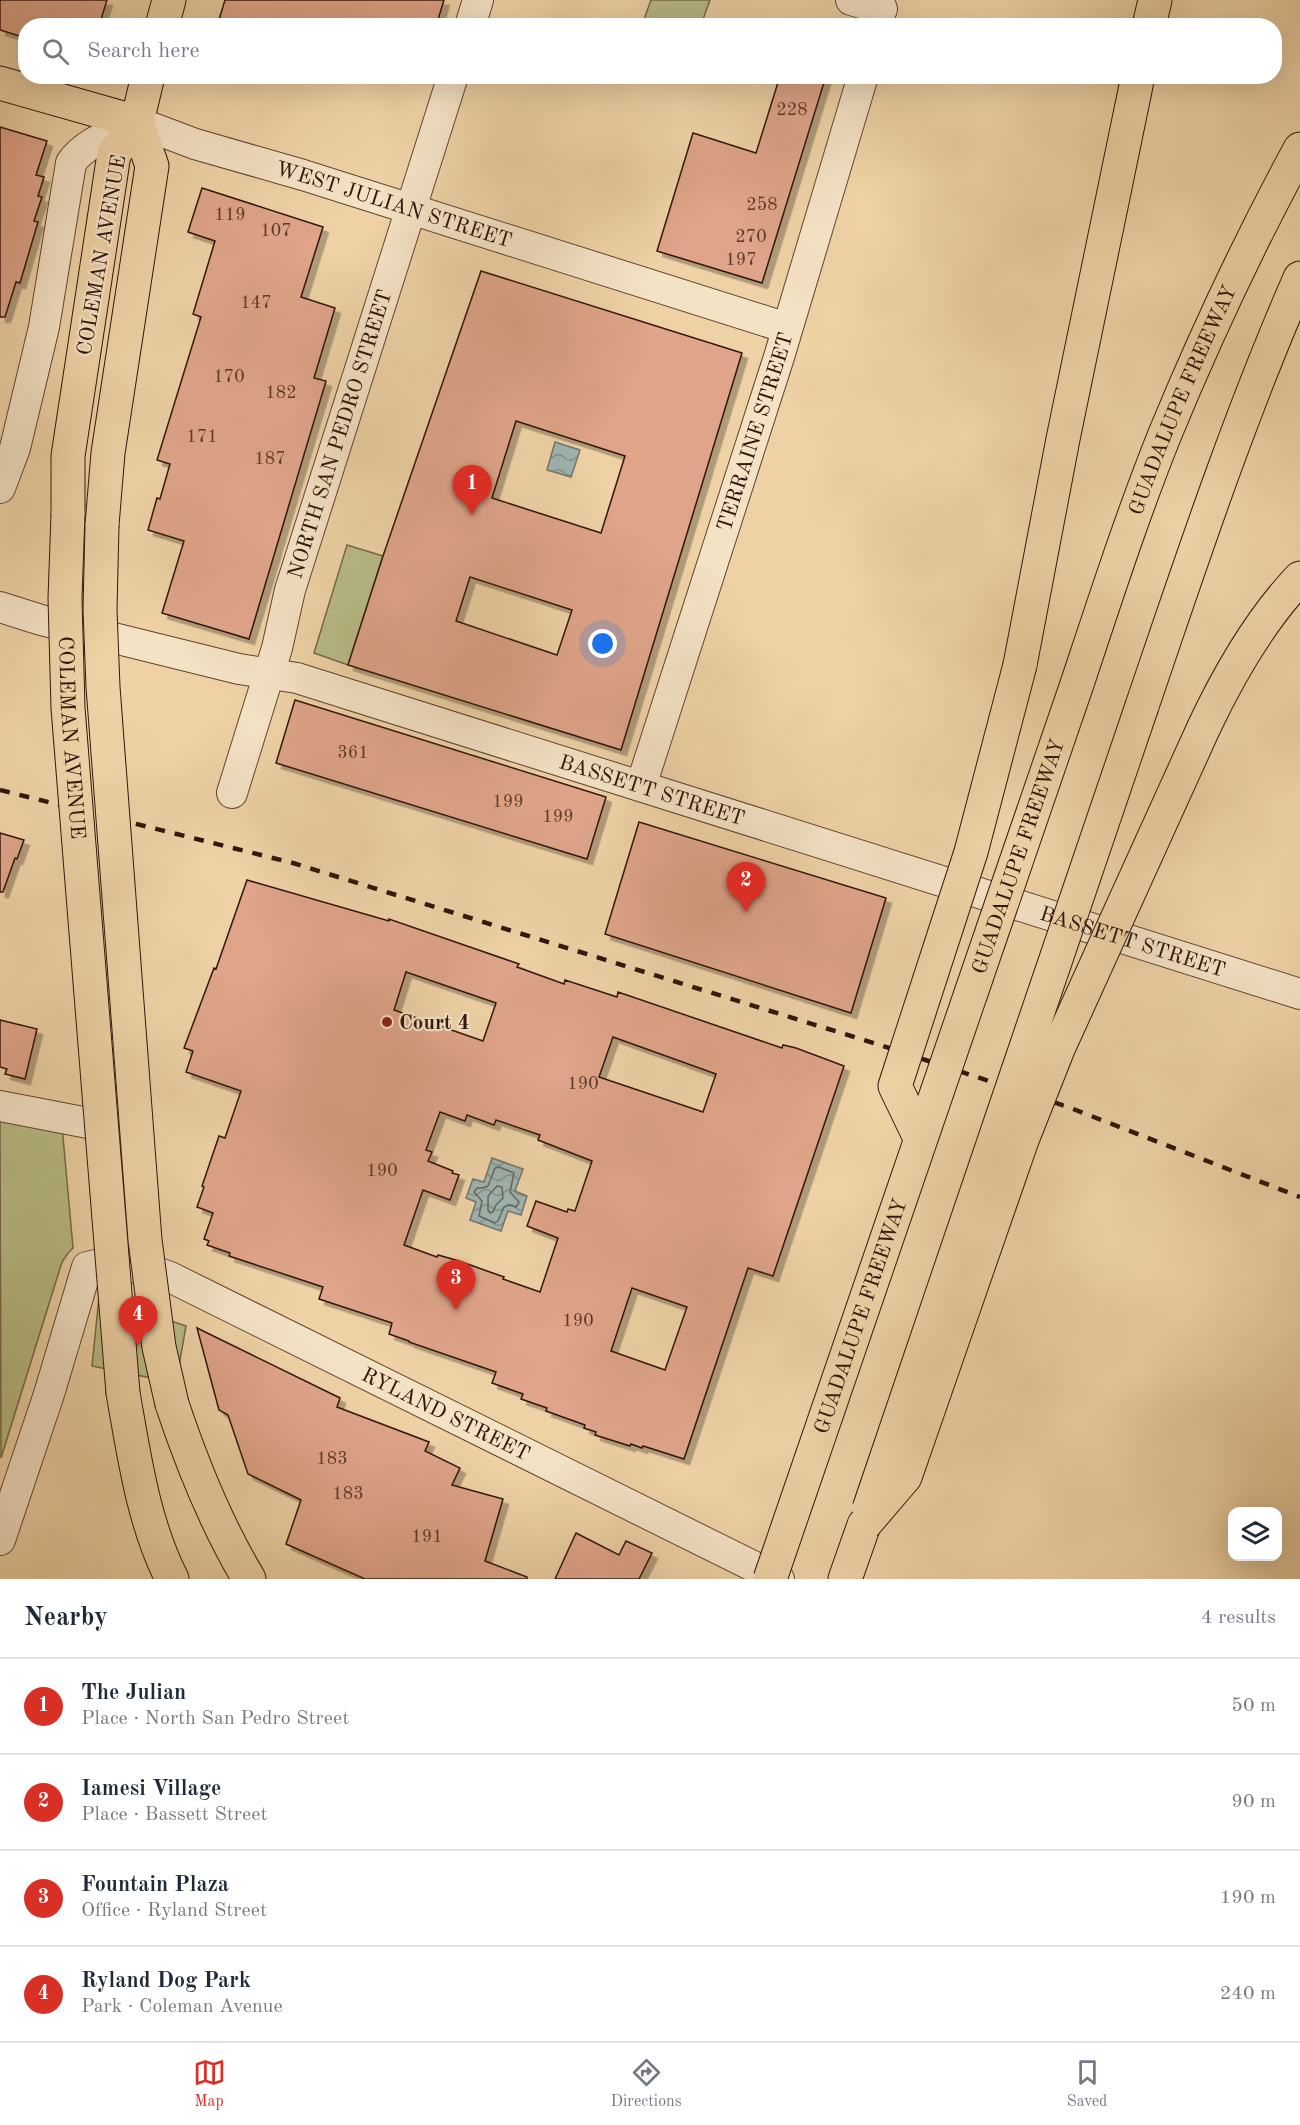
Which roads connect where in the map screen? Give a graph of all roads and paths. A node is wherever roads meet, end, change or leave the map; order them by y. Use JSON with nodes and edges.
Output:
{"nodes":[{"id":1,"x":169,"y":0,"type":"edge"},
{"id":2,"x":478,"y":0,"type":"edge"},
{"id":3,"x":851,"y":0,"type":"edge"},
{"id":4,"x":1155,"y":0,"type":"edge"},
{"id":5,"x":881,"y":12,"type":"edge"},
{"id":6,"x":164,"y":18,"type":"edge"},
{"id":7,"x":472,"y":18,"type":"edge"},
{"id":8,"x":1151,"y":18,"type":"edge"},
{"id":9,"x":0,"y":83,"type":"edge"},
{"id":10,"x":146,"y":84,"type":"edge"},
{"id":11,"x":450,"y":84,"type":"edge"},
{"id":12,"x":862,"y":84,"type":"edge"},
{"id":13,"x":1136,"y":84,"type":"edge"},
{"id":14,"x":137,"y":122,"type":"junction"},
{"id":15,"x":1300,"y":149,"type":"edge"},
{"id":16,"x":410,"y":208,"type":"junction"},
{"id":17,"x":1300,"y":278,"type":"edge"},
{"id":18,"x":787,"y":328,"type":"junction"},
{"id":19,"x":0,"y":488,"type":"edge"},
{"id":20,"x":1300,"y":578,"type":"edge"},
{"id":21,"x":0,"y":608,"type":"edge"},
{"id":22,"x":269,"y":673,"type":"junction"},
{"id":23,"x":641,"y":786,"type":"junction"},
{"id":24,"x":232,"y":793,"type":"dead end"},
{"id":25,"x":1300,"y":994,"type":"edge"},
{"id":26,"x":0,"y":1106,"type":"edge"},
{"id":27,"x":102,"y":1125,"type":"junction"},
{"id":28,"x":145,"y":1136,"type":"dead end"},
{"id":29,"x":920,"y":1138,"type":"junction"},
{"id":30,"x":109,"y":1262,"type":"junction"},
{"id":31,"x":864,"y":1525,"type":"junction"},
{"id":32,"x":0,"y":1540,"type":"edge"},
{"id":33,"x":172,"y":1579,"type":"edge"},
{"id":34,"x":249,"y":1579,"type":"edge"},
{"id":35,"x":770,"y":1579,"type":"edge"},
{"id":36,"x":779,"y":1579,"type":"edge"},
{"id":37,"x":845,"y":1579,"type":"edge"}],
"edges":[{"from":1,"to":6,"type":"main road"},
{"from":2,"to":7,"type":"street"},
{"from":3,"to":5,"type":"street"},
{"from":4,"to":8,"type":"main road"},
{"from":9,"to":14,"type":"main road","name":"WEST JULIAN STREET"},
{"from":10,"to":14,"type":"main road"},
{"from":11,"to":16,"type":"street","name":"NORTH SAN PEDRO STREET"},
{"from":12,"to":18,"type":"street","name":"TERRAINE STREET"},
{"from":13,"to":29,"type":"main road","bridge":true},
{"from":14,"to":16,"type":"street","name":"WEST JULIAN STREET"},
{"from":14,"to":19,"type":"street"},
{"from":14,"to":33,"type":"main road","name":"COLEMAN AVENUE","bridge":true},
{"from":14,"to":34,"type":"main road","name":"COLEMAN AVENUE","bridge":true},
{"from":15,"to":29,"type":"main road","name":"GUADALUPE FREEWAY","bridge":true},
{"from":16,"to":18,"type":"street","name":"WEST JULIAN STREET"},
{"from":16,"to":22,"type":"street","name":"NORTH SAN PEDRO STREET"},
{"from":17,"to":31,"type":"main road","bridge":true},
{"from":18,"to":23,"type":"street","name":"TERRAINE STREET"},
{"from":20,"to":31,"type":"main road","bridge":true},
{"from":21,"to":22,"type":"street","name":"BASSETT STREET"},
{"from":22,"to":23,"type":"street","name":"BASSETT STREET"},
{"from":22,"to":24,"type":"street","name":"NORTH SAN PEDRO STREET"},
{"from":23,"to":25,"type":"street","name":"BASSETT STREET"},
{"from":26,"to":27,"type":"street"},
{"from":27,"to":28,"type":"street"},
{"from":27,"to":30,"type":"street"},
{"from":29,"to":35,"type":"main road","name":"GUADALUPE FREEWAY","bridge":true},
{"from":30,"to":32,"type":"street"},
{"from":30,"to":36,"type":"street","name":"RYLAND STREET"},
{"from":31,"to":37,"type":"main road"}]}
